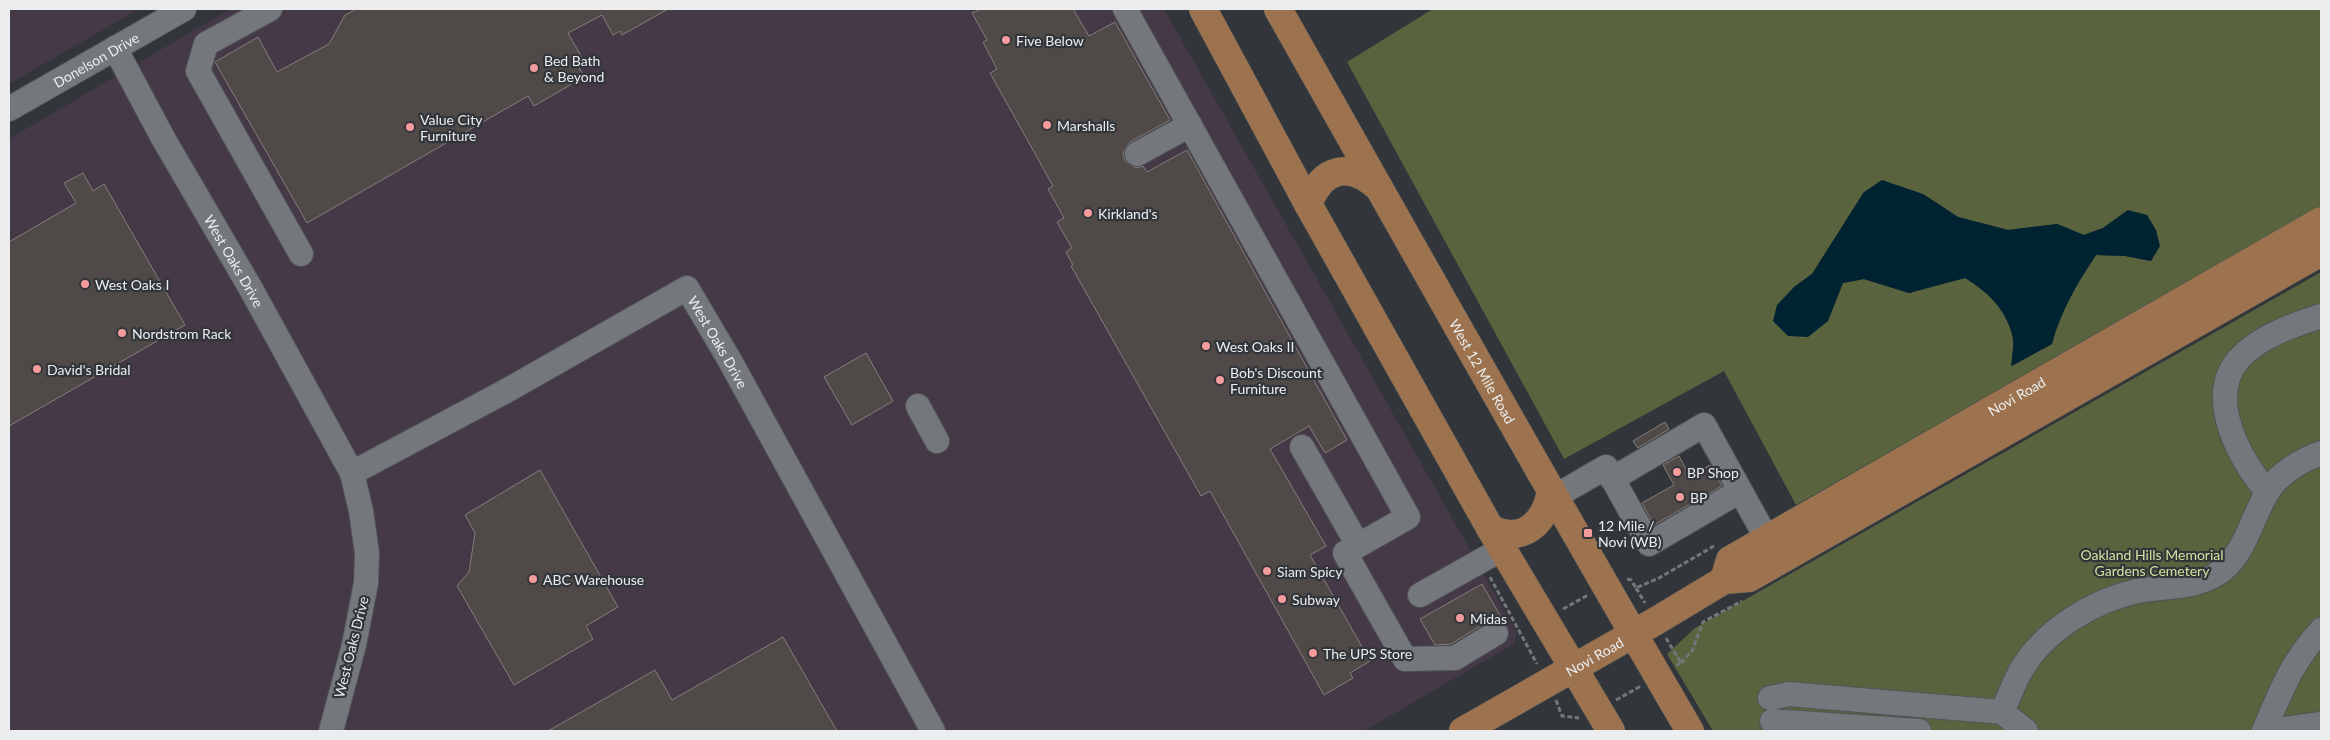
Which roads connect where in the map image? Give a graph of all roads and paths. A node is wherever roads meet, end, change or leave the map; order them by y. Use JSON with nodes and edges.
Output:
{"nodes":[{"id":1,"x":184,"y":9,"type":"edge"},
{"id":2,"x":270,"y":9,"type":"edge"},
{"id":3,"x":1125,"y":9,"type":"edge"},
{"id":4,"x":1203,"y":9,"type":"edge"},
{"id":5,"x":1278,"y":9,"type":"edge"},
{"id":6,"x":115,"y":48,"type":"junction"},
{"id":7,"x":9,"y":109,"type":"edge"},
{"id":8,"x":1190,"y":125,"type":"junction"},
{"id":9,"x":1137,"y":154,"type":"dead end"},
{"id":10,"x":1379,"y":188,"type":"junction"},
{"id":11,"x":1308,"y":204,"type":"junction"},
{"id":12,"x":2321,"y":221,"type":"edge"},
{"id":13,"x":2321,"y":252,"type":"edge"},
{"id":14,"x":301,"y":254,"type":"dead end"},
{"id":15,"x":2321,"y":316,"type":"edge"},
{"id":16,"x":918,"y":406,"type":"dead end"},
{"id":17,"x":937,"y":441,"type":"dead end"},
{"id":18,"x":1302,"y":447,"type":"dead end"},
{"id":19,"x":2321,"y":453,"type":"edge"},
{"id":20,"x":352,"y":473,"type":"junction"},
{"id":21,"x":1612,"y":479,"type":"junction"},
{"id":22,"x":1740,"y":491,"type":"junction"},
{"id":23,"x":2268,"y":491,"type":"junction"},
{"id":24,"x":1553,"y":492,"type":"junction"},
{"id":25,"x":1496,"y":538,"type":"junction"},
{"id":26,"x":1767,"y":539,"type":"junction"},
{"id":27,"x":1722,"y":542,"type":"dead end"},
{"id":28,"x":1358,"y":545,"type":"junction"},
{"id":29,"x":1724,"y":580,"type":"junction"},
{"id":30,"x":1603,"y":585,"type":"junction"},
{"id":31,"x":1420,"y":595,"type":"dead end"},
{"id":32,"x":1748,"y":597,"type":"dead end"},
{"id":33,"x":1533,"y":628,"type":"junction"},
{"id":34,"x":2321,"y":630,"type":"edge"},
{"id":35,"x":1496,"y":633,"type":"dead end"},
{"id":36,"x":1633,"y":634,"type":"junction"},
{"id":37,"x":1681,"y":663,"type":"dead end"},
{"id":38,"x":1574,"y":667,"type":"junction"},
{"id":39,"x":2002,"y":712,"type":"junction"},
{"id":40,"x":2321,"y":724,"type":"edge"},
{"id":41,"x":1837,"y":729,"type":"edge"},
{"id":42,"x":331,"y":731,"type":"edge"},
{"id":43,"x":933,"y":731,"type":"edge"},
{"id":44,"x":1463,"y":731,"type":"edge"},
{"id":45,"x":1611,"y":731,"type":"edge"},
{"id":46,"x":1690,"y":731,"type":"edge"},
{"id":47,"x":1910,"y":731,"type":"edge"},
{"id":48,"x":1919,"y":731,"type":"edge"},
{"id":49,"x":2026,"y":731,"type":"edge"},
{"id":50,"x":2265,"y":731,"type":"edge"}],
"edges":[{"from":1,"to":6,"type":"street","name":"Donelson Drive"},
{"from":2,"to":14,"type":"street"},
{"from":3,"to":8,"type":"street"},
{"from":4,"to":11,"type":"main road"},
{"from":5,"to":10,"type":"main road","name":"West 12 Mile Road"},
{"from":6,"to":7,"type":"street","name":"Donelson Drive"},
{"from":6,"to":20,"type":"street","name":"West Oaks Drive"},
{"from":8,"to":9,"type":"street"},
{"from":8,"to":28,"type":"street"},
{"from":10,"to":11,"type":"main road"},
{"from":10,"to":24,"type":"main road","name":"West 12 Mile Road"},
{"from":11,"to":25,"type":"main road"},
{"from":12,"to":26,"type":"main road","name":"Novi Road"},
{"from":13,"to":29,"type":"main road","name":"Novi Road"},
{"from":15,"to":23,"type":"street"},
{"from":16,"to":17,"type":"street"},
{"from":18,"to":28,"type":"street"},
{"from":19,"to":23,"type":"street"},
{"from":20,"to":42,"type":"street","name":"West Oaks Drive"},
{"from":20,"to":43,"type":"street","name":"West Oaks Drive"},
{"from":21,"to":22,"type":"street"},
{"from":21,"to":22,"type":"street"},
{"from":21,"to":24,"type":"street"},
{"from":22,"to":26,"type":"street"},
{"from":23,"to":39,"type":"street"},
{"from":24,"to":25,"type":"main road"},
{"from":24,"to":30,"type":"main road","name":"West 12 Mile Road"},
{"from":25,"to":31,"type":"street"},
{"from":25,"to":33,"type":"main road"},
{"from":26,"to":29,"type":"main road","name":"Novi Road"},
{"from":27,"to":30,"type":"path"},
{"from":28,"to":35,"type":"street"},
{"from":29,"to":36,"type":"main road","name":"Novi Road"},
{"from":30,"to":33,"type":"path"},
{"from":30,"to":36,"type":"main road","name":"West 12 Mile Road"},
{"from":32,"to":37,"type":"path"},
{"from":33,"to":38,"type":"main road"},
{"from":34,"to":50,"type":"street"},
{"from":36,"to":38,"type":"main road","name":"Novi Road"},
{"from":36,"to":46,"type":"main road","name":"West 12 Mile Road"},
{"from":38,"to":44,"type":"main road","name":"Novi Road"},
{"from":38,"to":45,"type":"main road"},
{"from":39,"to":41,"type":"street"},
{"from":39,"to":49,"type":"street"},
{"from":40,"to":50,"type":"street"},
{"from":41,"to":47,"type":"street"},
{"from":47,"to":48,"type":"street"}]}
